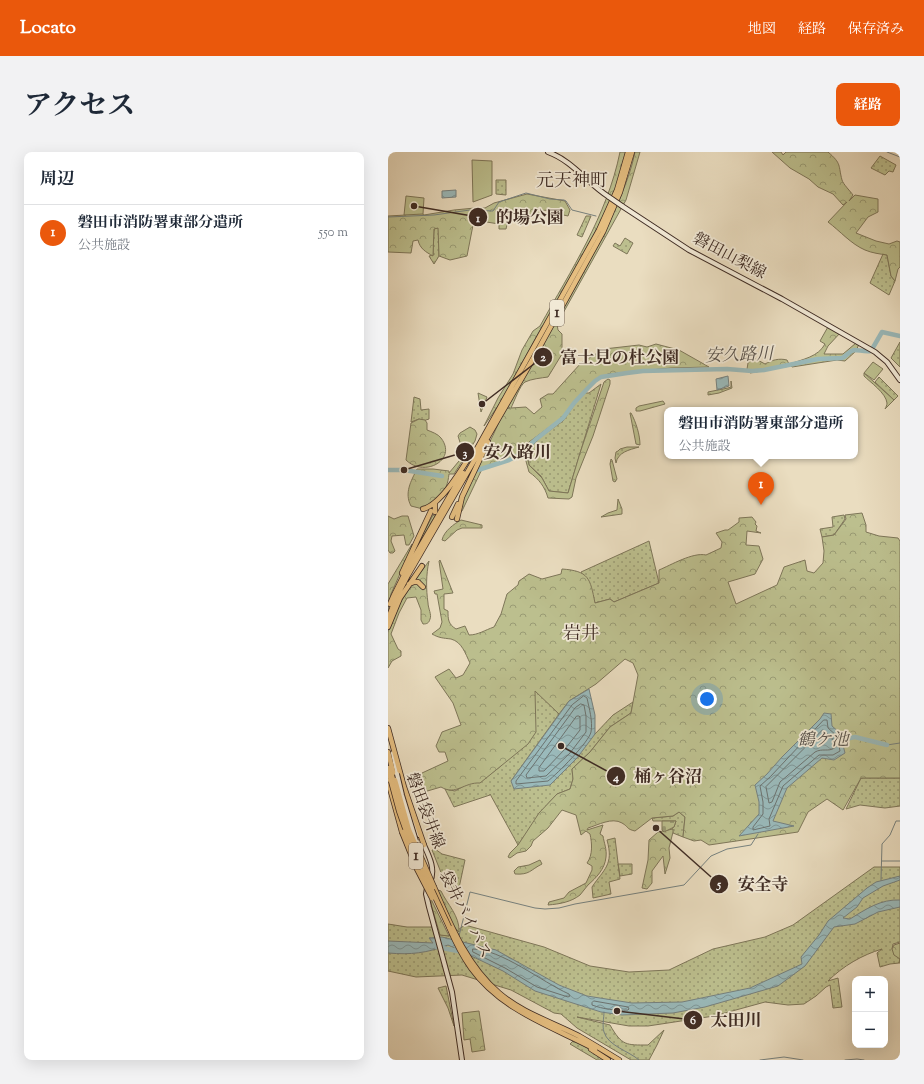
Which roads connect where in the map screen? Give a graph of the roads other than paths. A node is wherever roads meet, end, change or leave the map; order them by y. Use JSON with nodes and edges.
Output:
{"nodes":[{"id":1,"x":548,"y":152,"type":"edge"},
{"id":2,"x":628,"y":152,"type":"edge"},
{"id":3,"x":632,"y":152,"type":"edge"},
{"id":4,"x":900,"y":380,"type":"edge"},
{"id":5,"x":497,"y":416,"type":"junction"},
{"id":6,"x":462,"y":478,"type":"junction"},
{"id":7,"x":435,"y":503,"type":"junction"},
{"id":8,"x":423,"y":509,"type":"dead end"},
{"id":9,"x":455,"y":518,"type":"dead end"},
{"id":10,"x":422,"y":566,"type":"dead end"},
{"id":11,"x":409,"y":584,"type":"junction"},
{"id":12,"x":423,"y":586,"type":"dead end"},
{"id":13,"x":394,"y":595,"type":"junction"},
{"id":14,"x":388,"y":611,"type":"edge"},
{"id":15,"x":388,"y":618,"type":"edge"},
{"id":16,"x":388,"y":627,"type":"edge"},
{"id":17,"x":388,"y":728,"type":"edge"},
{"id":18,"x":388,"y":733,"type":"edge"},
{"id":19,"x":388,"y":752,"type":"edge"},
{"id":20,"x":388,"y":768,"type":"edge"},
{"id":21,"x":397,"y":774,"type":"junction"},
{"id":22,"x":390,"y":782,"type":"edge"},
{"id":23,"x":424,"y":845,"type":"junction"},
{"id":24,"x":434,"y":887,"type":"junction"},
{"id":25,"x":449,"y":927,"type":"junction"},
{"id":26,"x":489,"y":986,"type":"junction"},
{"id":27,"x":577,"y":1040,"type":"junction"},
{"id":28,"x":462,"y":1060,"type":"edge"},
{"id":29,"x":608,"y":1060,"type":"edge"},
{"id":30,"x":613,"y":1060,"type":"edge"},
{"id":31,"x":619,"y":1060,"type":"edge"}],
"edges":[{"from":1,"to":4,"type":"main road","name":"磐田山梨線","bridge":true},
{"from":2,"to":5,"type":"highway","number":"1"},
{"from":3,"to":5,"type":"highway","number":"1"},
{"from":5,"to":6,"type":"highway","number":"1"},
{"from":5,"to":7,"type":"highway"},
{"from":5,"to":9,"type":"highway","number":"1"},
{"from":6,"to":13,"type":"highway","number":"1"},
{"from":6,"to":15,"type":"highway","number":"1"},
{"from":7,"to":8,"type":"highway"},
{"from":7,"to":13,"type":"highway"},
{"from":10,"to":11,"type":"highway"},
{"from":11,"to":12,"type":"highway"},
{"from":11,"to":16,"type":"highway"},
{"from":13,"to":14,"type":"highway","number":"1"},
{"from":17,"to":23,"type":"highway","number":"1"},
{"from":18,"to":21,"type":"main road","name":"磐田袋井線"},
{"from":19,"to":22,"type":"highway","number":"1"},
{"from":20,"to":22,"type":"highway","number":"1"},
{"from":21,"to":23,"type":"main road","name":"磐田袋井線","bridge":true},
{"from":21,"to":24,"type":"main road","bridge":true},
{"from":22,"to":24,"type":"highway","name":"袋井バイパス","number":"1","bridge":true},
{"from":22,"to":25,"type":"highway","name":"袋井バイパス","number":"1","bridge":true},
{"from":22,"to":25,"type":"highway","number":"1","bridge":true},
{"from":23,"to":28,"type":"main road","name":"磐田袋井線"},
{"from":24,"to":26,"type":"highway","name":"袋井バイパス","number":"1"},
{"from":25,"to":26,"type":"highway","name":"袋井バイパス","number":"1"},
{"from":26,"to":27,"type":"highway","name":"袋井バイパス","number":"1"},
{"from":26,"to":31,"type":"highway","name":"袋井バイパス","number":"1"},
{"from":27,"to":29,"type":"highway"},
{"from":27,"to":30,"type":"highway","name":"袋井バイパス","number":"1"}]}
